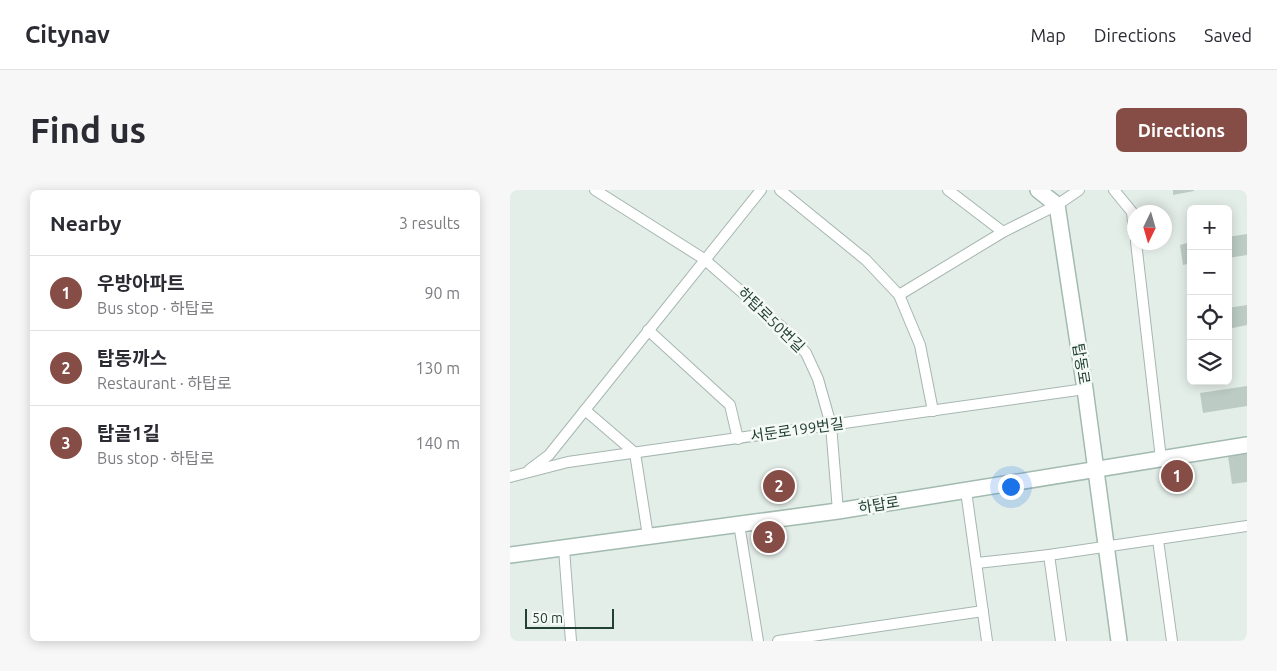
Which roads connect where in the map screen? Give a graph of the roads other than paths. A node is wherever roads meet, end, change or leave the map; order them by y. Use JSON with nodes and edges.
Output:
{"nodes":[{"id":1,"x":595,"y":190,"type":"edge"},
{"id":2,"x":761,"y":190,"type":"edge"},
{"id":3,"x":780,"y":190,"type":"edge"},
{"id":4,"x":948,"y":190,"type":"edge"},
{"id":5,"x":1038,"y":190,"type":"edge"},
{"id":6,"x":1079,"y":190,"type":"edge"},
{"id":7,"x":1114,"y":190,"type":"edge"},
{"id":8,"x":1057,"y":205,"type":"junction"},
{"id":9,"x":1127,"y":206,"type":"edge"},
{"id":10,"x":1003,"y":232,"type":"junction"},
{"id":11,"x":1137,"y":250,"type":"edge"},
{"id":12,"x":704,"y":259,"type":"junction"},
{"id":13,"x":900,"y":295,"type":"junction"},
{"id":14,"x":648,"y":330,"type":"junction"},
{"id":15,"x":1085,"y":389,"type":"junction"},
{"id":16,"x":585,"y":410,"type":"junction"},
{"id":17,"x":933,"y":411,"type":"junction"},
{"id":18,"x":831,"y":425,"type":"junction"},
{"id":19,"x":738,"y":439,"type":"junction"},
{"id":20,"x":1247,"y":445,"type":"edge"},
{"id":21,"x":635,"y":453,"type":"junction"},
{"id":22,"x":1161,"y":459,"type":"junction"},
{"id":23,"x":1096,"y":469,"type":"junction"},
{"id":24,"x":524,"y":473,"type":"junction"},
{"id":25,"x":510,"y":477,"type":"edge"},
{"id":26,"x":966,"y":491,"type":"junction"},
{"id":27,"x":838,"y":511,"type":"junction"},
{"id":28,"x":739,"y":524,"type":"junction"},
{"id":29,"x":1247,"y":529,"type":"edge"},
{"id":30,"x":648,"y":536,"type":"junction"},
{"id":31,"x":1158,"y":540,"type":"junction"},
{"id":32,"x":1107,"y":547,"type":"junction"},
{"id":33,"x":564,"y":549,"type":"junction"},
{"id":34,"x":510,"y":555,"type":"edge"},
{"id":35,"x":1049,"y":555,"type":"junction"},
{"id":36,"x":977,"y":563,"type":"junction"},
{"id":37,"x":983,"y":611,"type":"junction"},
{"id":38,"x":571,"y":641,"type":"edge"},
{"id":39,"x":758,"y":641,"type":"edge"},
{"id":40,"x":778,"y":641,"type":"edge"},
{"id":41,"x":987,"y":641,"type":"edge"},
{"id":42,"x":1061,"y":641,"type":"edge"},
{"id":43,"x":1119,"y":641,"type":"edge"},
{"id":44,"x":1172,"y":641,"type":"edge"}],
"edges":[{"from":1,"to":12,"type":"street","name":"하탑로50번길"},
{"from":2,"to":12,"type":"street"},
{"from":3,"to":13,"type":"street"},
{"from":4,"to":10,"type":"street"},
{"from":5,"to":8,"type":"street"},
{"from":6,"to":8,"type":"street"},
{"from":7,"to":9,"type":"street"},
{"from":8,"to":10,"type":"street"},
{"from":8,"to":15,"type":"street","name":"탑동로"},
{"from":10,"to":13,"type":"street"},
{"from":11,"to":22,"type":"street"},
{"from":12,"to":14,"type":"street"},
{"from":12,"to":18,"type":"street","name":"하탑로50번길"},
{"from":13,"to":17,"type":"street"},
{"from":14,"to":16,"type":"street"},
{"from":14,"to":19,"type":"street"},
{"from":15,"to":17,"type":"street","name":"서둔로199번길"},
{"from":15,"to":23,"type":"street","name":"탑동로"},
{"from":16,"to":21,"type":"street"},
{"from":16,"to":24,"type":"street"},
{"from":17,"to":18,"type":"street","name":"서둔로199번길"},
{"from":18,"to":19,"type":"street","name":"서둔로199번길"},
{"from":18,"to":27,"type":"street","name":"하탑로50번길"},
{"from":19,"to":21,"type":"street","name":"서둔로199번길"},
{"from":20,"to":22,"type":"street","name":"하탑로"},
{"from":21,"to":24,"type":"street","name":"서둔로199번길"},
{"from":21,"to":30,"type":"street"},
{"from":22,"to":23,"type":"street","name":"하탑로"},
{"from":23,"to":26,"type":"street","name":"하탑로"},
{"from":23,"to":32,"type":"street","name":"탑동로"},
{"from":24,"to":25,"type":"street","name":"서둔로199번길"},
{"from":26,"to":27,"type":"street","name":"하탑로"},
{"from":26,"to":36,"type":"street"},
{"from":27,"to":28,"type":"street","name":"하탑로"},
{"from":28,"to":30,"type":"street","name":"하탑로"},
{"from":28,"to":39,"type":"street"},
{"from":29,"to":31,"type":"street"},
{"from":30,"to":33,"type":"street","name":"하탑로"},
{"from":31,"to":32,"type":"street"},
{"from":31,"to":44,"type":"street"},
{"from":32,"to":35,"type":"street"},
{"from":32,"to":43,"type":"street","name":"탑동로"},
{"from":33,"to":34,"type":"street","name":"하탑로"},
{"from":33,"to":38,"type":"street"},
{"from":35,"to":36,"type":"street"},
{"from":35,"to":42,"type":"street"},
{"from":36,"to":37,"type":"street"},
{"from":37,"to":40,"type":"street"},
{"from":37,"to":41,"type":"street"}]}
